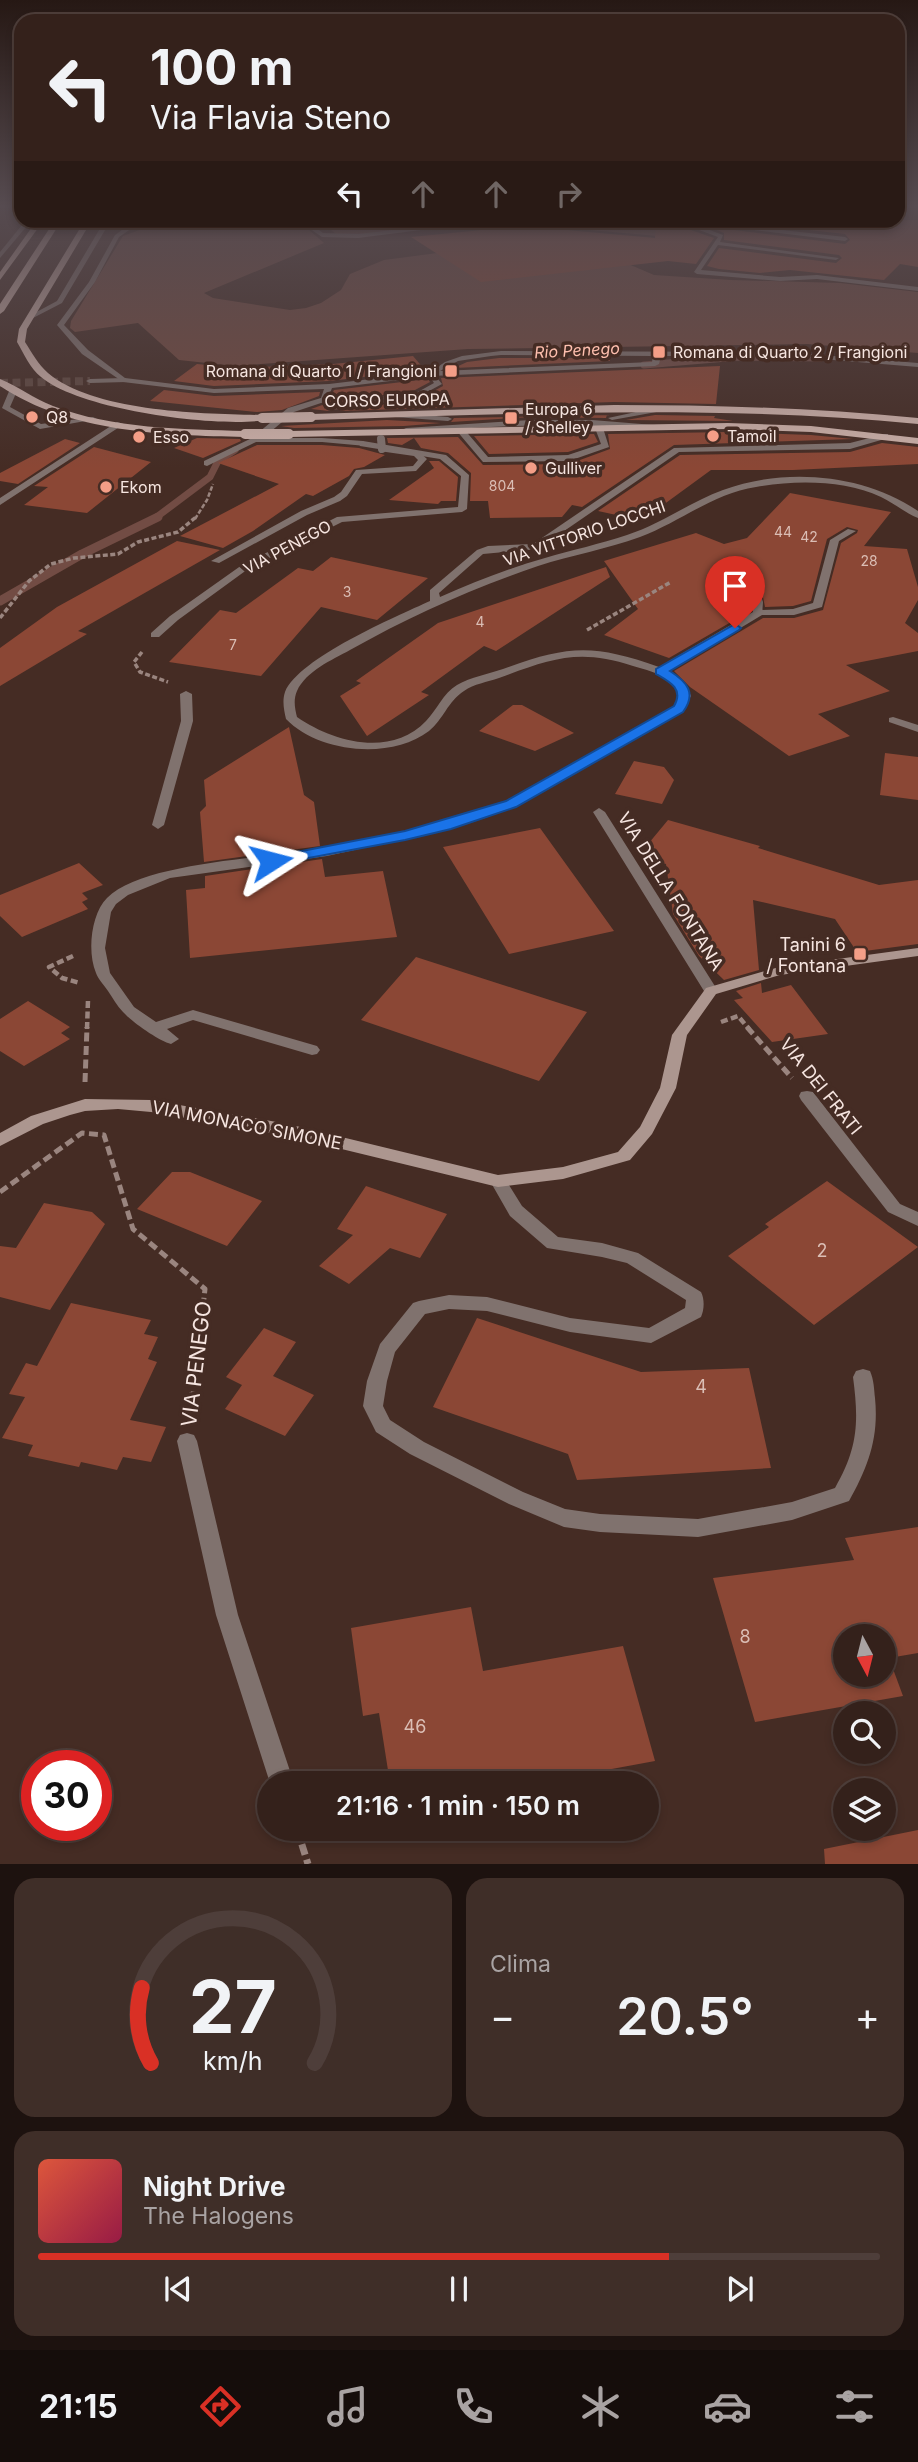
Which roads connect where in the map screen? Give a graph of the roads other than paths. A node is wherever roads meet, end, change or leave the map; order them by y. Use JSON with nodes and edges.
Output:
{"nodes":[{"id":1,"x":45,"y":294,"type":"edge"},
{"id":2,"x":65,"y":294,"type":"edge"},
{"id":3,"x":83,"y":294,"type":"edge"},
{"id":4,"x":4,"y":299,"type":"edge"},
{"id":5,"x":0,"y":311,"type":"edge"},
{"id":6,"x":31,"y":317,"type":"junction"},
{"id":7,"x":657,"y":355,"type":"junction"},
{"id":8,"x":918,"y":365,"type":"edge"},
{"id":9,"x":432,"y":374,"type":"junction"},
{"id":10,"x":123,"y":380,"type":"junction"},
{"id":11,"x":90,"y":381,"type":"tunnel mouth"},
{"id":12,"x":0,"y":382,"type":"edge"},
{"id":13,"x":329,"y":386,"type":"junction"},
{"id":14,"x":13,"y":391,"type":"junction"},
{"id":15,"x":331,"y":407,"type":"dead end"},
{"id":16,"x":659,"y":409,"type":"junction"},
{"id":17,"x":396,"y":415,"type":"junction"},
{"id":18,"x":93,"y":419,"type":"junction"},
{"id":19,"x":918,"y":421,"type":"edge"},
{"id":20,"x":491,"y":423,"type":"junction"},
{"id":21,"x":120,"y":424,"type":"junction"},
{"id":22,"x":598,"y":424,"type":"junction"},
{"id":23,"x":460,"y":430,"type":"junction"},
{"id":24,"x":394,"y":431,"type":"junction"},
{"id":25,"x":380,"y":435,"type":"junction"},
{"id":26,"x":885,"y":436,"type":"junction"},
{"id":27,"x":255,"y":440,"type":"junction"},
{"id":28,"x":918,"y":441,"type":"edge"},
{"id":29,"x":207,"y":463,"type":"road end"},
{"id":30,"x":0,"y":502,"type":"edge"},
{"id":31,"x":918,"y":515,"type":"edge"},
{"id":32,"x":850,"y":531,"type":"dead end"},
{"id":33,"x":216,"y":561,"type":"dead end"},
{"id":34,"x":753,"y":584,"type":"dead end"},
{"id":35,"x":435,"y":603,"type":"junction"},
{"id":36,"x":758,"y":613,"type":"junction"},
{"id":37,"x":155,"y":635,"type":"road end"},
{"id":38,"x":661,"y":671,"type":"junction"},
{"id":39,"x":186,"y":694,"type":"road end"},
{"id":40,"x":893,"y":720,"type":"dead end"},
{"id":41,"x":918,"y":729,"type":"edge"},
{"id":42,"x":599,"y":811,"type":"dead end"},
{"id":43,"x":158,"y":825,"type":"dead end"},
{"id":44,"x":918,"y":953,"type":"edge"},
{"id":45,"x":711,"y":991,"type":"junction"},
{"id":46,"x":153,"y":1028,"type":"junction"},
{"id":47,"x":171,"y":1040,"type":"dead end"},
{"id":48,"x":312,"y":1050,"type":"dead end"},
{"id":49,"x":807,"y":1096,"type":"road end"},
{"id":50,"x":3,"y":1136,"type":"edge"},
{"id":51,"x":498,"y":1181,"type":"junction"},
{"id":52,"x":918,"y":1220,"type":"edge"},
{"id":53,"x":863,"y":1377,"type":"dead end"},
{"id":54,"x":187,"y":1441,"type":"road end"},
{"id":55,"x":278,"y":1771,"type":"edge"}],
"edges":[{"from":1,"to":6,"type":"main road","name":"CORSO EUROPA"},
{"from":2,"to":6,"type":"street"},
{"from":3,"to":10,"type":"street"},
{"from":4,"to":5,"type":"main road"},
{"from":6,"to":17,"type":"main road","name":"CORSO EUROPA","bridge":true},
{"from":7,"to":8,"type":"street"},
{"from":7,"to":9,"type":"street"},
{"from":7,"to":9,"type":"street"},
{"from":9,"to":13,"type":"street"},
{"from":9,"to":15,"type":"street"},
{"from":10,"to":11,"type":"street"},
{"from":10,"to":13,"type":"street"},
{"from":12,"to":14,"type":"main road","name":"CORSO EUROPA"},
{"from":13,"to":27,"type":"street"},
{"from":14,"to":18,"type":"main road","name":"CORSO EUROPA"},
{"from":14,"to":18,"type":"street"},
{"from":16,"to":17,"type":"main road","name":"CORSO EUROPA"},
{"from":16,"to":19,"type":"main road","name":"CORSO EUROPA"},
{"from":16,"to":22,"type":"street"},
{"from":17,"to":20,"type":"street"},
{"from":18,"to":21,"type":"main road","name":"CORSO EUROPA"},
{"from":20,"to":22,"type":"street","name":"CORSO EUROPA"},
{"from":20,"to":24,"type":"street"},
{"from":21,"to":25,"type":"main road","name":"CORSO EUROPA","bridge":true},
{"from":21,"to":30,"type":"street"},
{"from":22,"to":23,"type":"main road","name":"CORSO EUROPA"},
{"from":22,"to":23,"type":"street","name":"CORSO EUROPA"},
{"from":22,"to":26,"type":"main road","name":"CORSO EUROPA"},
{"from":23,"to":24,"type":"main road","name":"CORSO EUROPA"},
{"from":24,"to":25,"type":"main road","name":"CORSO EUROPA"},
{"from":25,"to":33,"type":"street","bridge":true},
{"from":26,"to":28,"type":"main road","name":"CORSO EUROPA"},
{"from":26,"to":35,"type":"street"},
{"from":27,"to":29,"type":"street"},
{"from":27,"to":37,"type":"street","name":"VIA PENEGO"},
{"from":31,"to":35,"type":"street","name":"VIA VITTORIO LOCCHI"},
{"from":32,"to":36,"type":"street"},
{"from":34,"to":36,"type":"street"},
{"from":35,"to":38,"type":"street","name":"VIA VITTORIO LOCCHI"},
{"from":36,"to":38,"type":"street"},
{"from":38,"to":46,"type":"street"},
{"from":39,"to":43,"type":"street"},
{"from":40,"to":41,"type":"street"},
{"from":42,"to":45,"type":"street","name":"VIA DELLA FONTANA"},
{"from":44,"to":45,"type":"main road"},
{"from":45,"to":51,"type":"main road","name":"VIA MONACO SIMONE"},
{"from":46,"to":47,"type":"street"},
{"from":46,"to":48,"type":"street"},
{"from":49,"to":52,"type":"street","name":"VIA DEI FRATI"},
{"from":50,"to":51,"type":"main road","name":"VIA MONACO SIMONE"},
{"from":51,"to":53,"type":"street"},
{"from":54,"to":55,"type":"street","name":"VIA PENEGO"}]}
